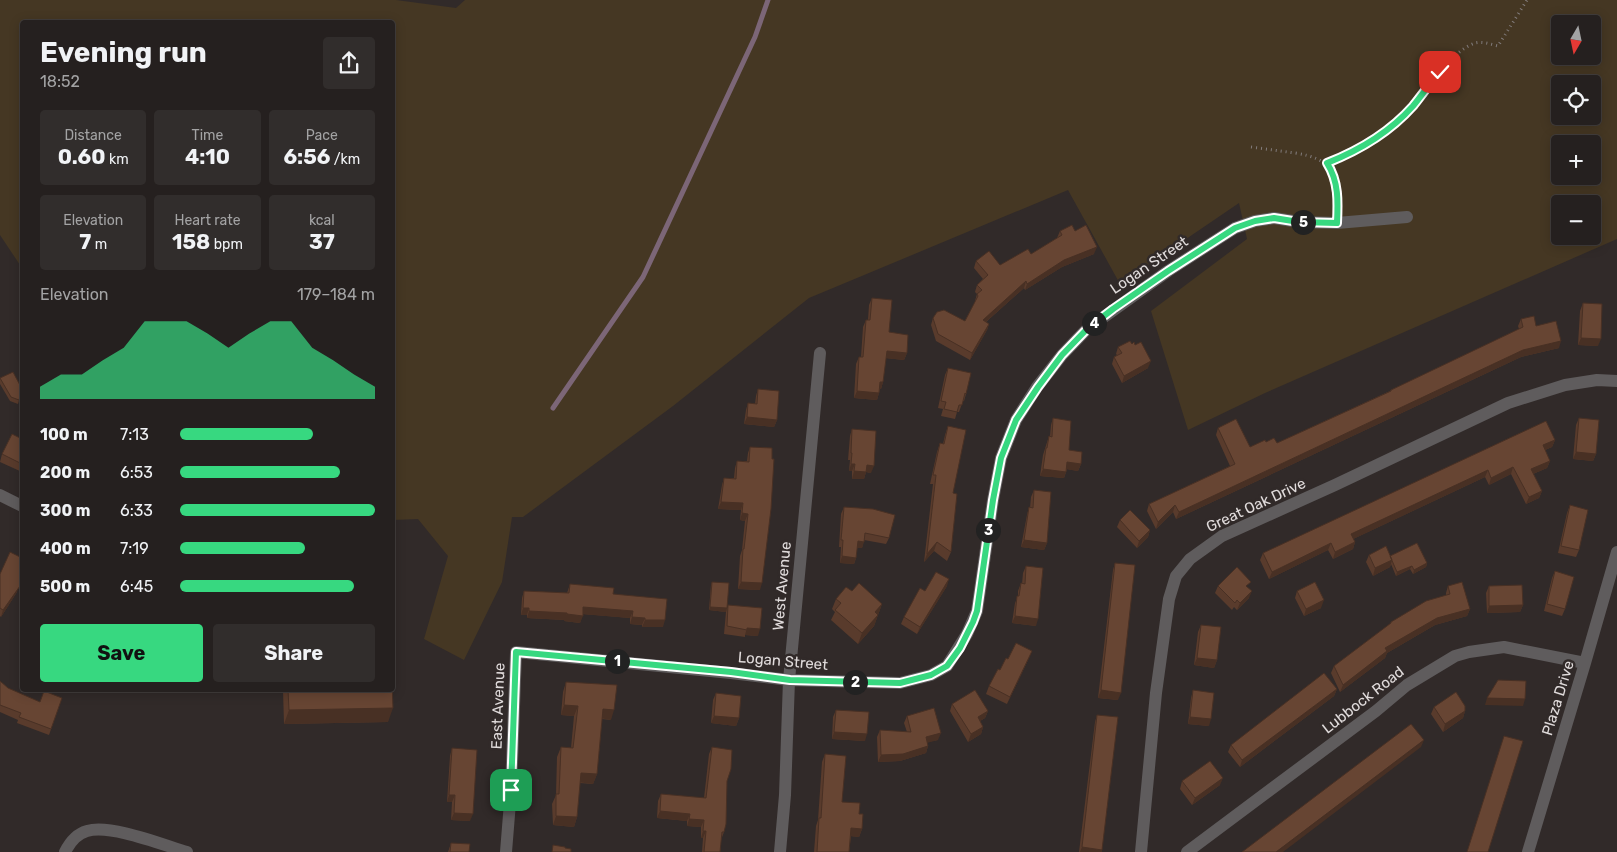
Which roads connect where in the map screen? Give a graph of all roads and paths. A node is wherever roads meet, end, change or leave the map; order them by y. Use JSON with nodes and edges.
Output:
{"nodes":[{"id":1,"x":1527,"y":0,"type":"edge"},
{"id":2,"x":1251,"y":147,"type":"dead end"},
{"id":3,"x":1327,"y":163,"type":"junction"},
{"id":4,"x":1407,"y":217,"type":"dead end"},
{"id":5,"x":1337,"y":223,"type":"junction"},
{"id":6,"x":820,"y":353,"type":"dead end"},
{"id":7,"x":1617,"y":381,"type":"edge"},
{"id":8,"x":0,"y":495,"type":"edge"},
{"id":9,"x":20,"y":505,"type":"edge"},
{"id":10,"x":1617,"y":552,"type":"edge"},
{"id":11,"x":516,"y":652,"type":"joint"},
{"id":12,"x":1586,"y":663,"type":"junction"},
{"id":13,"x":790,"y":680,"type":"junction"},
{"id":14,"x":65,"y":852,"type":"edge"},
{"id":15,"x":187,"y":852,"type":"edge"},
{"id":16,"x":506,"y":852,"type":"edge"},
{"id":17,"x":780,"y":852,"type":"edge"},
{"id":18,"x":1141,"y":852,"type":"edge"},
{"id":19,"x":1187,"y":852,"type":"edge"},
{"id":20,"x":1528,"y":852,"type":"edge"}],
"edges":[{"from":1,"to":3,"type":"path"},
{"from":2,"to":3,"type":"path"},
{"from":3,"to":5,"type":"path"},
{"from":4,"to":5,"type":"street","name":"Logan Street"},
{"from":5,"to":13,"type":"street","name":"Logan Street"},
{"from":6,"to":13,"type":"street","name":"West Avenue"},
{"from":7,"to":18,"type":"street","name":"Great Oak Drive"},
{"from":8,"to":9,"type":"street"},
{"from":10,"to":12,"type":"street","name":"Plaza Drive"},
{"from":11,"to":13,"type":"street","name":"Logan Street"},
{"from":11,"to":16,"type":"street","name":"East Avenue"},
{"from":12,"to":19,"type":"street","name":"Lubbock Road"},
{"from":12,"to":20,"type":"street","name":"Plaza Drive"},
{"from":13,"to":17,"type":"street","name":"West Avenue"},
{"from":14,"to":15,"type":"street"}]}
